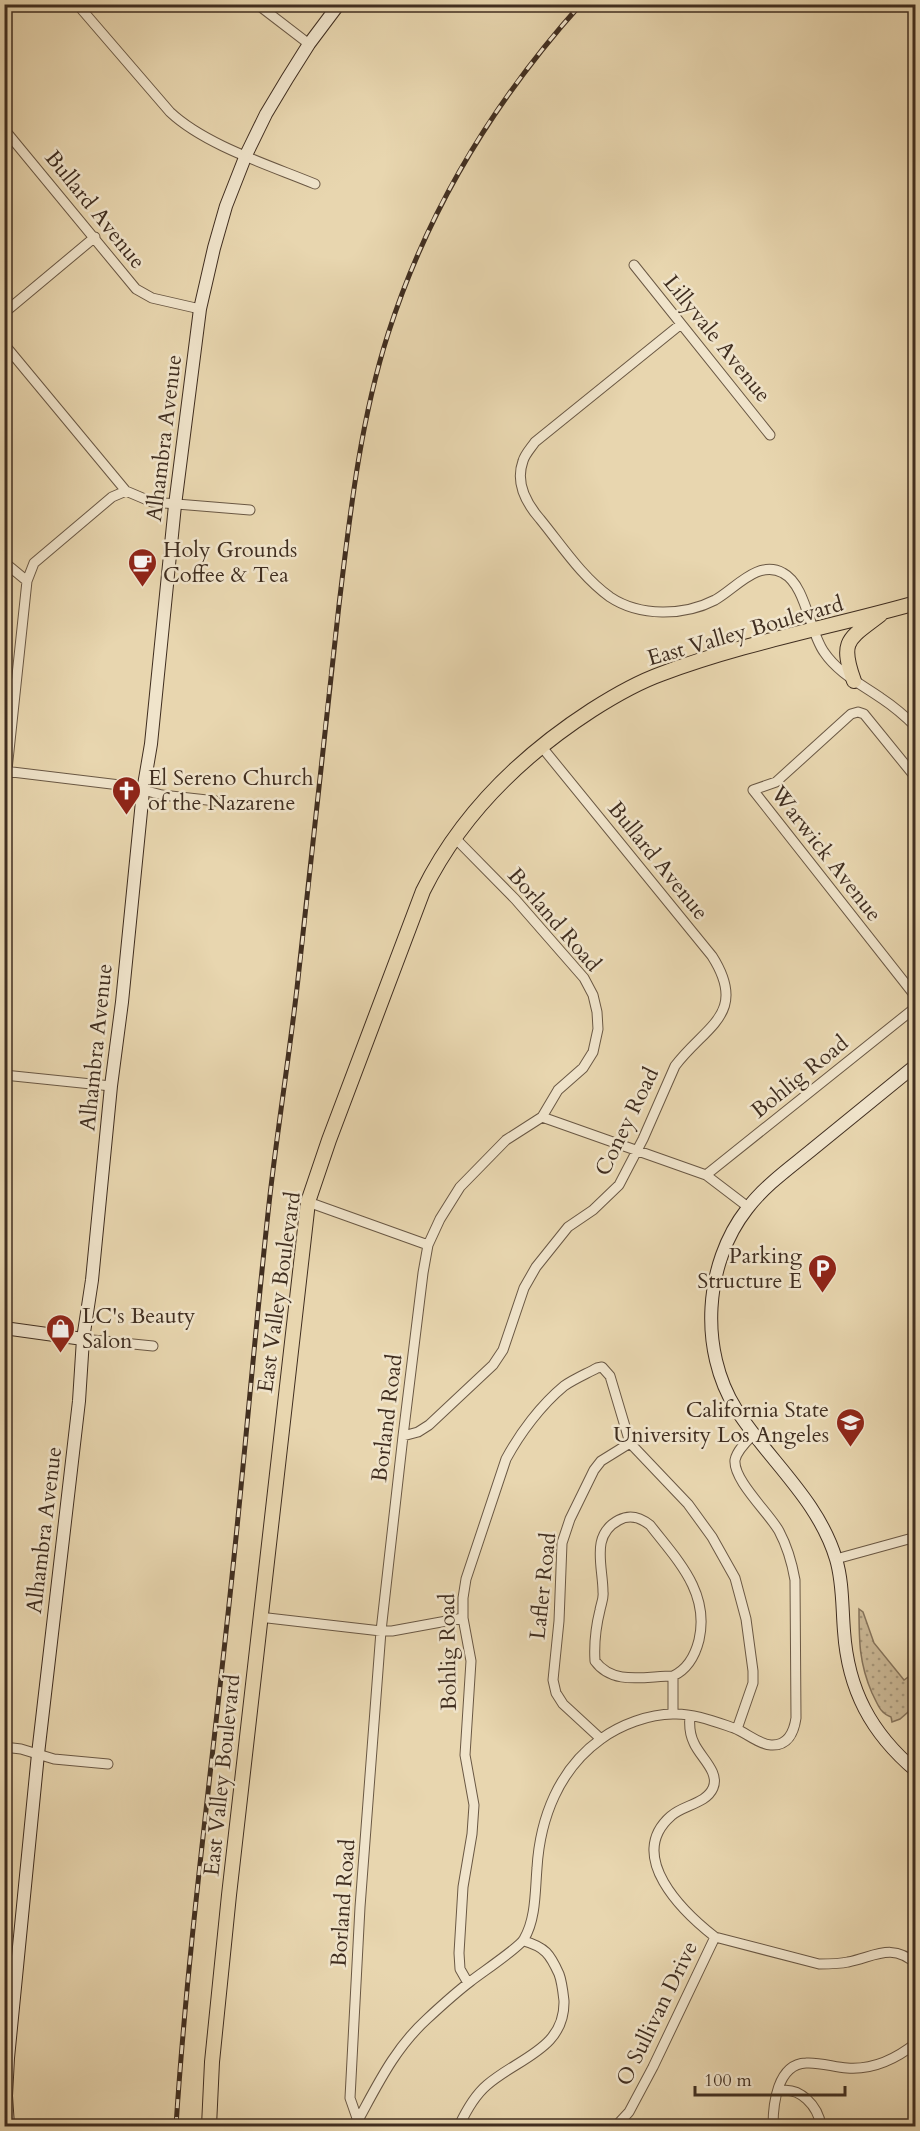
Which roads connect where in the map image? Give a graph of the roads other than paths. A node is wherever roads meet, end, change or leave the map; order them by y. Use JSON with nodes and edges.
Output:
{"nodes":[{"id":1,"x":77,"y":4,"type":"edge"},
{"id":2,"x":257,"y":4,"type":"edge"},
{"id":3,"x":339,"y":4,"type":"edge"},
{"id":4,"x":309,"y":44,"type":"junction"},
{"id":5,"x":4,"y":129,"type":"edge"},
{"id":6,"x":246,"y":155,"type":"junction"},
{"id":7,"x":315,"y":183,"type":"dead end"},
{"id":8,"x":95,"y":237,"type":"junction"},
{"id":9,"x":634,"y":265,"type":"dead end"},
{"id":10,"x":200,"y":309,"type":"junction"},
{"id":11,"x":4,"y":313,"type":"edge"},
{"id":12,"x":681,"y":324,"type":"junction"},
{"id":13,"x":4,"y":344,"type":"edge"},
{"id":14,"x":770,"y":435,"type":"dead end"},
{"id":15,"x":126,"y":491,"type":"junction"},
{"id":16,"x":175,"y":505,"type":"junction"},
{"id":17,"x":250,"y":510,"type":"dead end"},
{"id":18,"x":4,"y":562,"type":"edge"},
{"id":19,"x":27,"y":581,"type":"junction"},
{"id":20,"x":915,"y":603,"type":"edge"},
{"id":21,"x":885,"y":612,"type":"junction"},
{"id":22,"x":813,"y":631,"type":"junction"},
{"id":23,"x":854,"y":681,"type":"junction"},
{"id":24,"x":915,"y":727,"type":"edge"},
{"id":25,"x":541,"y":746,"type":"junction"},
{"id":26,"x":6,"y":771,"type":"edge"},
{"id":27,"x":915,"y":778,"type":"edge"},
{"id":28,"x":143,"y":791,"type":"junction"},
{"id":29,"x":4,"y":798,"type":"edge"},
{"id":30,"x":216,"y":801,"type":"dead end"},
{"id":31,"x":454,"y":837,"type":"junction"},
{"id":32,"x":915,"y":997,"type":"edge"},
{"id":33,"x":724,"y":1006,"type":"joint"},
{"id":34,"x":915,"y":1006,"type":"edge"},
{"id":35,"x":915,"y":1065,"type":"edge"},
{"id":36,"x":4,"y":1075,"type":"edge"},
{"id":37,"x":111,"y":1086,"type":"junction"},
{"id":38,"x":542,"y":1117,"type":"junction"},
{"id":39,"x":637,"y":1151,"type":"junction"},
{"id":40,"x":706,"y":1175,"type":"junction"},
{"id":41,"x":308,"y":1202,"type":"junction"},
{"id":42,"x":748,"y":1207,"type":"junction"},
{"id":43,"x":428,"y":1245,"type":"junction"},
{"id":44,"x":4,"y":1328,"type":"edge"},
{"id":45,"x":83,"y":1339,"type":"junction"},
{"id":46,"x":153,"y":1346,"type":"dead end"},
{"id":47,"x":754,"y":1434,"type":"junction"},
{"id":48,"x":402,"y":1436,"type":"junction"},
{"id":49,"x":630,"y":1443,"type":"junction"},
{"id":50,"x":915,"y":1537,"type":"edge"},
{"id":51,"x":836,"y":1559,"type":"junction"},
{"id":52,"x":260,"y":1617,"type":"junction"},
{"id":53,"x":463,"y":1618,"type":"junction"},
{"id":54,"x":381,"y":1631,"type":"junction"},
{"id":55,"x":673,"y":1677,"type":"junction"},
{"id":56,"x":673,"y":1714,"type":"junction"},
{"id":57,"x":690,"y":1716,"type":"junction"},
{"id":58,"x":737,"y":1729,"type":"junction"},
{"id":59,"x":601,"y":1739,"type":"junction"},
{"id":60,"x":4,"y":1747,"type":"edge"},
{"id":61,"x":38,"y":1754,"type":"junction"},
{"id":62,"x":108,"y":1764,"type":"dead end"},
{"id":63,"x":915,"y":1771,"type":"edge"},
{"id":64,"x":715,"y":1937,"type":"junction"},
{"id":65,"x":524,"y":1941,"type":"junction"},
{"id":66,"x":915,"y":1964,"type":"edge"},
{"id":67,"x":468,"y":1983,"type":"junction"},
{"id":68,"x":915,"y":2043,"type":"edge"},
{"id":69,"x":7,"y":2058,"type":"edge"},
{"id":70,"x":779,"y":2091,"type":"junction"},
{"id":71,"x":356,"y":2124,"type":"edge"},
{"id":72,"x":8,"y":2127,"type":"edge"},
{"id":73,"x":209,"y":2127,"type":"edge"},
{"id":74,"x":459,"y":2127,"type":"edge"},
{"id":75,"x":616,"y":2127,"type":"edge"},
{"id":76,"x":772,"y":2127,"type":"edge"},
{"id":77,"x":821,"y":2127,"type":"edge"}],
"edges":[{"from":1,"to":6,"type":"street"},
{"from":2,"to":4,"type":"street"},
{"from":3,"to":4,"type":"main road","name":"Alhambra Avenue"},
{"from":4,"to":6,"type":"main road","name":"Alhambra Avenue"},
{"from":5,"to":8,"type":"street","name":"Bullard Avenue"},
{"from":6,"to":7,"type":"street"},
{"from":6,"to":10,"type":"main road","name":"Alhambra Avenue"},
{"from":8,"to":10,"type":"street","name":"Bullard Avenue"},
{"from":8,"to":11,"type":"street"},
{"from":9,"to":12,"type":"street","name":"Lillyvale Avenue"},
{"from":10,"to":16,"type":"main road","name":"Alhambra Avenue"},
{"from":12,"to":14,"type":"street","name":"Lillyvale Avenue"},
{"from":12,"to":22,"type":"street"},
{"from":13,"to":15,"type":"street"},
{"from":15,"to":16,"type":"street"},
{"from":15,"to":19,"type":"street"},
{"from":16,"to":17,"type":"street"},
{"from":16,"to":28,"type":"main road","name":"Alhambra Avenue"},
{"from":18,"to":19,"type":"street"},
{"from":19,"to":26,"type":"street"},
{"from":20,"to":21,"type":"main road","name":"East Valley Boulevard"},
{"from":21,"to":22,"type":"main road","name":"East Valley Boulevard"},
{"from":21,"to":23,"type":"main road"},
{"from":22,"to":23,"type":"street"},
{"from":22,"to":25,"type":"main road","name":"East Valley Boulevard"},
{"from":23,"to":24,"type":"street"},
{"from":25,"to":31,"type":"main road","name":"East Valley Boulevard"},
{"from":25,"to":33,"type":"street","name":"Bullard Avenue"},
{"from":26,"to":28,"type":"street"},
{"from":26,"to":29,"type":"street"},
{"from":27,"to":32,"type":"street","name":"Warwick Avenue"},
{"from":28,"to":30,"type":"street"},
{"from":28,"to":37,"type":"main road","name":"Alhambra Avenue"},
{"from":31,"to":38,"type":"street","name":"Borland Road"},
{"from":31,"to":41,"type":"main road","name":"East Valley Boulevard"},
{"from":33,"to":39,"type":"street","name":"Coney Road"},
{"from":34,"to":40,"type":"street","name":"Bohlig Road"},
{"from":35,"to":42,"type":"main road"},
{"from":36,"to":37,"type":"street"},
{"from":37,"to":45,"type":"main road","name":"Alhambra Avenue"},
{"from":38,"to":39,"type":"street"},
{"from":38,"to":43,"type":"street","name":"Borland Road"},
{"from":39,"to":40,"type":"street"},
{"from":39,"to":48,"type":"street","name":"Coney Road"},
{"from":40,"to":42,"type":"street"},
{"from":41,"to":43,"type":"street"},
{"from":41,"to":52,"type":"main road","name":"East Valley Boulevard"},
{"from":42,"to":47,"type":"main road"},
{"from":43,"to":48,"type":"street","name":"Borland Road"},
{"from":44,"to":45,"type":"main road"},
{"from":45,"to":46,"type":"street"},
{"from":45,"to":61,"type":"main road","name":"Alhambra Avenue"},
{"from":47,"to":51,"type":"main road"},
{"from":47,"to":58,"type":"street"},
{"from":48,"to":54,"type":"street","name":"Borland Road"},
{"from":49,"to":53,"type":"street","name":"Bohlig Road"},
{"from":49,"to":58,"type":"street"},
{"from":49,"to":59,"type":"street","name":"Lafler Road"},
{"from":50,"to":51,"type":"street"},
{"from":51,"to":63,"type":"main road"},
{"from":52,"to":54,"type":"street"},
{"from":52,"to":73,"type":"main road","name":"East Valley Boulevard"},
{"from":53,"to":54,"type":"street"},
{"from":53,"to":67,"type":"street","name":"Bohlig Road"},
{"from":54,"to":71,"type":"street","name":"Borland Road"},
{"from":55,"to":55,"type":"street"},
{"from":55,"to":56,"type":"street"},
{"from":56,"to":57,"type":"street"},
{"from":56,"to":59,"type":"street"},
{"from":57,"to":58,"type":"street"},
{"from":57,"to":64,"type":"street","name":"O Sullivan Drive"},
{"from":59,"to":65,"type":"street"},
{"from":60,"to":61,"type":"street"},
{"from":61,"to":62,"type":"street"},
{"from":61,"to":69,"type":"main road","name":"Alhambra Avenue"},
{"from":64,"to":66,"type":"street"},
{"from":64,"to":75,"type":"street","name":"O Sullivan Drive"},
{"from":65,"to":67,"type":"street"},
{"from":65,"to":74,"type":"street"},
{"from":67,"to":71,"type":"street"},
{"from":68,"to":70,"type":"street"},
{"from":69,"to":72,"type":"main road","name":"Alhambra Avenue"},
{"from":70,"to":76,"type":"street"},
{"from":70,"to":77,"type":"street"}]}
